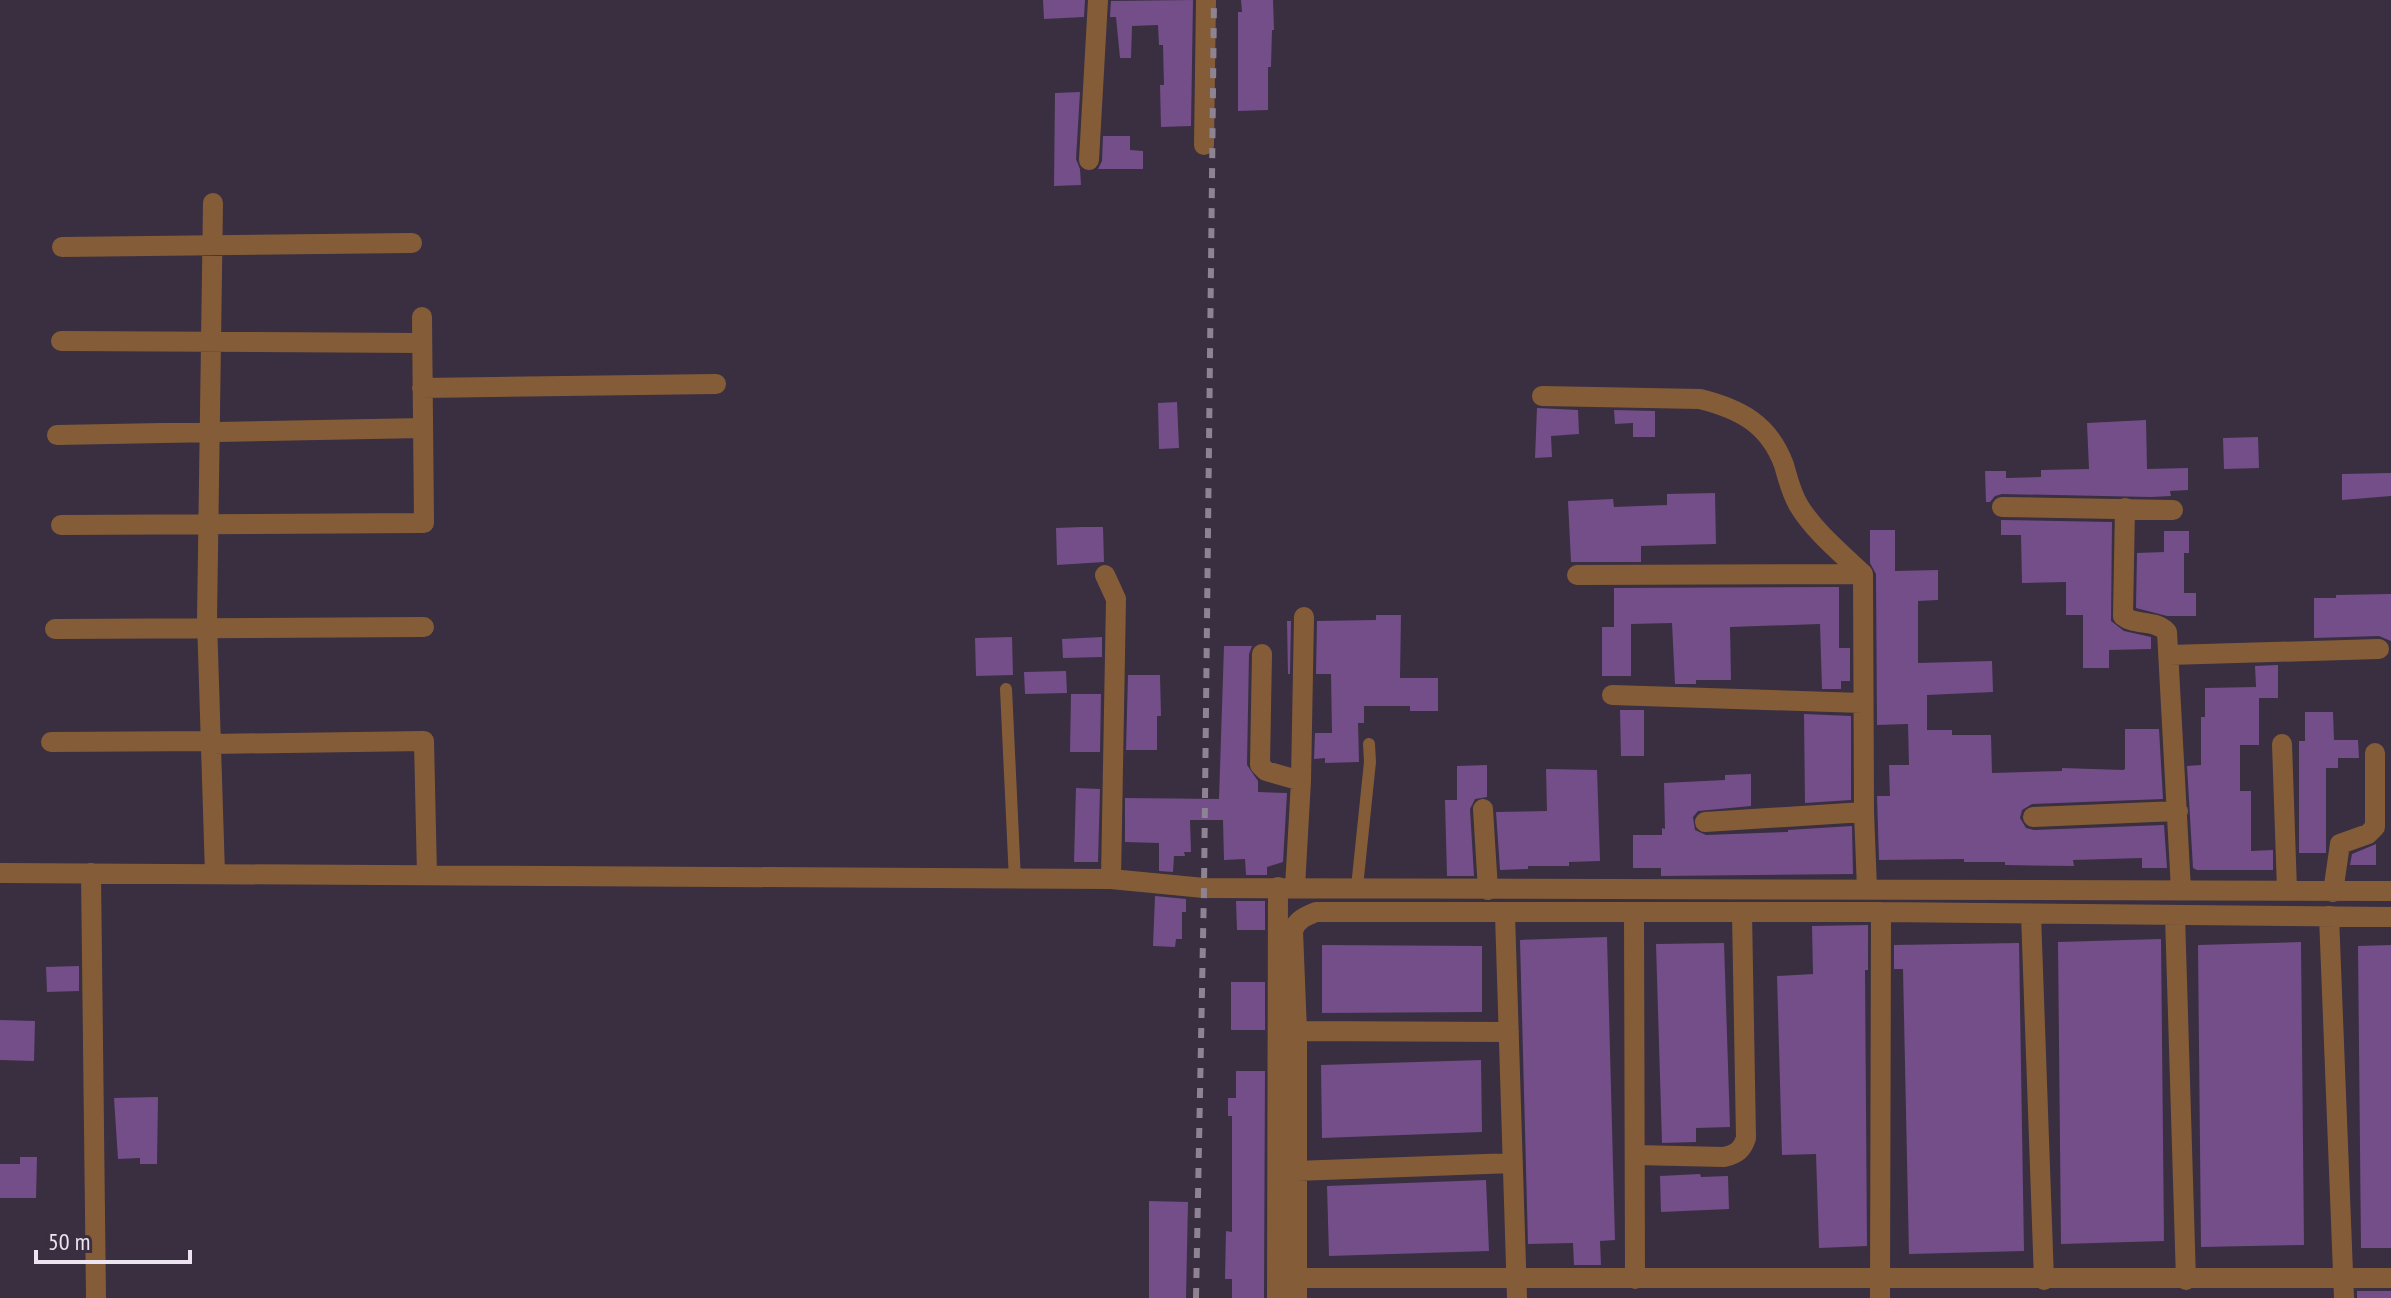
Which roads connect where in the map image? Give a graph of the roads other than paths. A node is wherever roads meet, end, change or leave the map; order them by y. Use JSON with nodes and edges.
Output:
{"nodes":[{"id":1,"x":1098,"y":0,"type":"edge"},
{"id":2,"x":1206,"y":0,"type":"edge"},
{"id":3,"x":1204,"y":145,"type":"dead end"},
{"id":4,"x":1089,"y":160,"type":"dead end"},
{"id":5,"x":213,"y":203,"type":"dead end"},
{"id":6,"x":412,"y":243,"type":"dead end"},
{"id":7,"x":212,"y":246,"type":"junction"},
{"id":8,"x":62,"y":247,"type":"dead end"},
{"id":9,"x":422,"y":317,"type":"dead end"},
{"id":10,"x":61,"y":341,"type":"dead end"},
{"id":11,"x":211,"y":342,"type":"junction"},
{"id":12,"x":422,"y":343,"type":"junction"},
{"id":13,"x":716,"y":384,"type":"dead end"},
{"id":14,"x":422,"y":388,"type":"junction"},
{"id":15,"x":1542,"y":396,"type":"dead end"},
{"id":16,"x":423,"y":428,"type":"junction"},
{"id":17,"x":210,"y":432,"type":"junction"},
{"id":18,"x":57,"y":435,"type":"dead end"},
{"id":19,"x":2002,"y":507,"type":"dead end"},
{"id":20,"x":2125,"y":508,"type":"junction"},
{"id":21,"x":2173,"y":510,"type":"dead end"},
{"id":22,"x":61,"y":525,"type":"dead end"},
{"id":23,"x":208,"y":525,"type":"junction"},
{"id":24,"x":1863,"y":574,"type":"junction"},
{"id":25,"x":1105,"y":575,"type":"dead end"},
{"id":26,"x":1577,"y":575,"type":"dead end"},
{"id":27,"x":1304,"y":617,"type":"dead end"},
{"id":28,"x":208,"y":627,"type":"junction"},
{"id":29,"x":424,"y":627,"type":"dead end"},
{"id":30,"x":55,"y":629,"type":"dead end"},
{"id":31,"x":2379,"y":649,"type":"dead end"},
{"id":32,"x":1262,"y":654,"type":"dead end"},
{"id":33,"x":2169,"y":655,"type":"junction"},
{"id":34,"x":1006,"y":689,"type":"dead end"},
{"id":35,"x":1612,"y":695,"type":"dead end"},
{"id":36,"x":1862,"y":703,"type":"junction"},
{"id":37,"x":51,"y":742,"type":"dead end"},
{"id":38,"x":211,"y":742,"type":"junction"},
{"id":39,"x":1369,"y":744,"type":"dead end"},
{"id":40,"x":2282,"y":744,"type":"dead end"},
{"id":41,"x":2375,"y":753,"type":"dead end"},
{"id":42,"x":1301,"y":781,"type":"junction"},
{"id":43,"x":1483,"y":809,"type":"dead end"},
{"id":44,"x":2178,"y":811,"type":"junction"},
{"id":45,"x":1864,"y":812,"type":"junction"},
{"id":46,"x":2033,"y":817,"type":"dead end"},
{"id":47,"x":1705,"y":822,"type":"dead end"},
{"id":48,"x":0,"y":873,"type":"edge"},
{"id":49,"x":91,"y":873,"type":"junction"},
{"id":50,"x":215,"y":874,"type":"junction"},
{"id":51,"x":427,"y":875,"type":"junction"},
{"id":52,"x":1111,"y":879,"type":"junction"},
{"id":53,"x":1015,"y":880,"type":"junction"},
{"id":54,"x":1287,"y":887,"type":"junction"},
{"id":55,"x":1357,"y":887,"type":"junction"},
{"id":56,"x":1867,"y":889,"type":"junction"},
{"id":57,"x":1488,"y":890,"type":"junction"},
{"id":58,"x":2181,"y":890,"type":"junction"},
{"id":59,"x":2287,"y":890,"type":"junction"},
{"id":60,"x":2391,"y":891,"type":"edge"},
{"id":61,"x":2333,"y":892,"type":"junction"},
{"id":62,"x":1742,"y":912,"type":"junction"},
{"id":63,"x":1881,"y":912,"type":"junction"},
{"id":64,"x":1634,"y":913,"type":"junction"},
{"id":65,"x":1505,"y":914,"type":"junction"},
{"id":66,"x":2031,"y":914,"type":"junction"},
{"id":67,"x":2175,"y":915,"type":"junction"},
{"id":68,"x":2329,"y":916,"type":"junction"},
{"id":69,"x":2391,"y":917,"type":"edge"},
{"id":70,"x":1297,"y":1031,"type":"junction"},
{"id":71,"x":1509,"y":1032,"type":"junction"},
{"id":72,"x":1635,"y":1155,"type":"junction"},
{"id":73,"x":1513,"y":1163,"type":"junction"},
{"id":74,"x":1296,"y":1171,"type":"junction"},
{"id":75,"x":2391,"y":1278,"type":"edge"},
{"id":76,"x":1635,"y":1279,"type":"junction"},
{"id":77,"x":2044,"y":1280,"type":"junction"},
{"id":78,"x":2186,"y":1280,"type":"junction"},
{"id":79,"x":1297,"y":1288,"type":"edge"},
{"id":80,"x":1516,"y":1288,"type":"edge"},
{"id":81,"x":2344,"y":1288,"type":"edge"},
{"id":82,"x":1880,"y":1289,"type":"edge"},
{"id":83,"x":96,"y":1298,"type":"edge"},
{"id":84,"x":1277,"y":1298,"type":"edge"}],
"edges":[{"from":1,"to":4,"type":"street"},
{"from":2,"to":3,"type":"street"},
{"from":5,"to":7,"type":"street"},
{"from":6,"to":7,"type":"street"},
{"from":7,"to":8,"type":"street"},
{"from":7,"to":11,"type":"street"},
{"from":9,"to":12,"type":"street"},
{"from":10,"to":11,"type":"street"},
{"from":11,"to":12,"type":"street"},
{"from":11,"to":17,"type":"street"},
{"from":12,"to":14,"type":"street"},
{"from":13,"to":14,"type":"street"},
{"from":14,"to":16,"type":"street"},
{"from":15,"to":24,"type":"street"},
{"from":16,"to":17,"type":"street"},
{"from":16,"to":23,"type":"street"},
{"from":17,"to":18,"type":"street"},
{"from":17,"to":23,"type":"street"},
{"from":19,"to":20,"type":"street"},
{"from":20,"to":21,"type":"street"},
{"from":20,"to":33,"type":"street"},
{"from":22,"to":23,"type":"street"},
{"from":23,"to":28,"type":"street"},
{"from":24,"to":26,"type":"street"},
{"from":24,"to":36,"type":"street"},
{"from":25,"to":52,"type":"street"},
{"from":27,"to":42,"type":"street"},
{"from":28,"to":29,"type":"street"},
{"from":28,"to":30,"type":"street"},
{"from":28,"to":38,"type":"street"},
{"from":31,"to":33,"type":"street"},
{"from":32,"to":42,"type":"street"},
{"from":33,"to":44,"type":"street"},
{"from":34,"to":53,"type":"lane"},
{"from":35,"to":36,"type":"street"},
{"from":36,"to":45,"type":"street"},
{"from":37,"to":38,"type":"street"},
{"from":38,"to":50,"type":"street"},
{"from":38,"to":51,"type":"street"},
{"from":39,"to":55,"type":"lane"},
{"from":40,"to":59,"type":"street"},
{"from":41,"to":61,"type":"street"},
{"from":42,"to":54,"type":"street"},
{"from":43,"to":57,"type":"street"},
{"from":44,"to":46,"type":"street"},
{"from":44,"to":58,"type":"street"},
{"from":45,"to":47,"type":"street"},
{"from":45,"to":56,"type":"street"},
{"from":48,"to":49,"type":"street"},
{"from":49,"to":50,"type":"street"},
{"from":49,"to":83,"type":"street"},
{"from":50,"to":51,"type":"street"},
{"from":51,"to":53,"type":"street"},
{"from":52,"to":53,"type":"street"},
{"from":52,"to":54,"type":"street"},
{"from":54,"to":55,"type":"street"},
{"from":54,"to":84,"type":"street"},
{"from":55,"to":57,"type":"street"},
{"from":56,"to":57,"type":"street"},
{"from":56,"to":58,"type":"street"},
{"from":58,"to":59,"type":"street"},
{"from":59,"to":61,"type":"street"},
{"from":60,"to":61,"type":"street"},
{"from":62,"to":63,"type":"street"},
{"from":62,"to":64,"type":"street"},
{"from":62,"to":72,"type":"street"},
{"from":63,"to":66,"type":"street"},
{"from":63,"to":82,"type":"street"},
{"from":64,"to":65,"type":"street"},
{"from":64,"to":72,"type":"street"},
{"from":65,"to":70,"type":"street"},
{"from":65,"to":71,"type":"street"},
{"from":66,"to":67,"type":"street"},
{"from":66,"to":77,"type":"street"},
{"from":67,"to":68,"type":"street"},
{"from":67,"to":78,"type":"street"},
{"from":68,"to":69,"type":"street"},
{"from":68,"to":81,"type":"street"},
{"from":70,"to":71,"type":"street"},
{"from":70,"to":74,"type":"street"},
{"from":71,"to":73,"type":"street"},
{"from":72,"to":76,"type":"street"},
{"from":73,"to":74,"type":"street"},
{"from":73,"to":80,"type":"street"},
{"from":74,"to":79,"type":"street"},
{"from":75,"to":81,"type":"street"},
{"from":76,"to":80,"type":"street"},
{"from":76,"to":82,"type":"street"},
{"from":77,"to":78,"type":"street"},
{"from":77,"to":82,"type":"street"},
{"from":78,"to":81,"type":"street"},
{"from":79,"to":80,"type":"street"}]}
